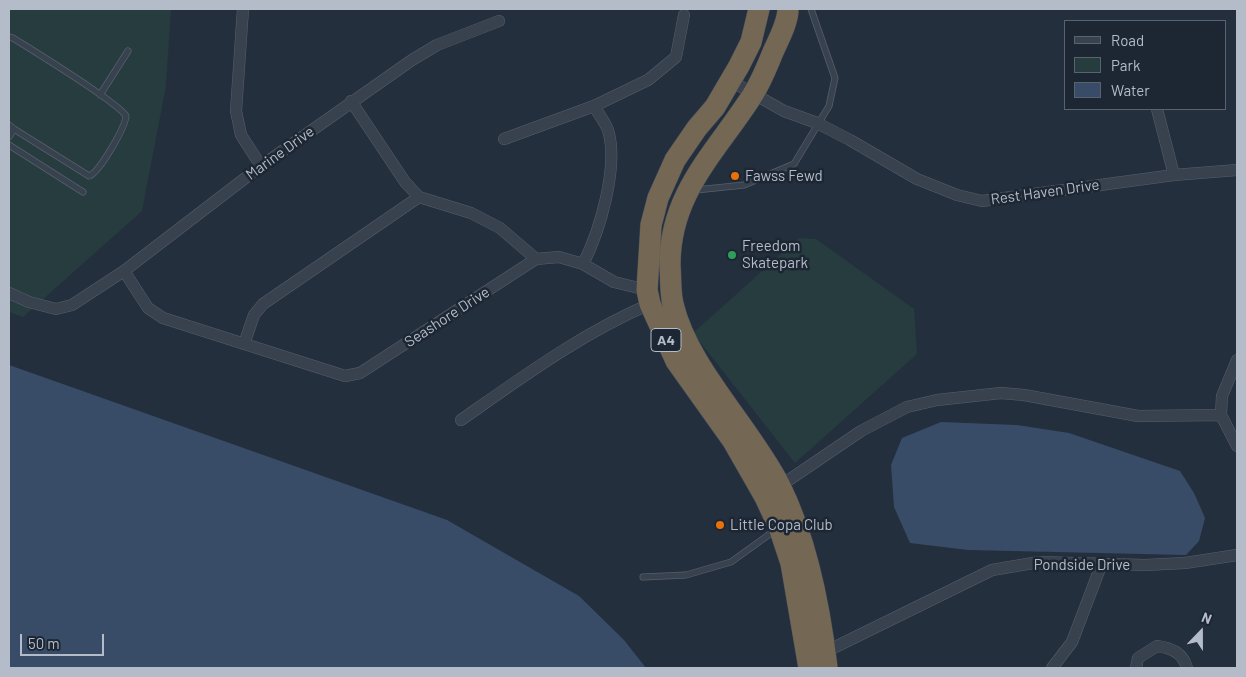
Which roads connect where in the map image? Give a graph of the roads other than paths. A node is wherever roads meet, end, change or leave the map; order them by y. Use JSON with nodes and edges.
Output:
{"nodes":[{"id":1,"x":243,"y":9,"type":"edge"},
{"id":2,"x":759,"y":9,"type":"edge"},
{"id":3,"x":788,"y":9,"type":"edge"},
{"id":4,"x":811,"y":9,"type":"edge"},
{"id":5,"x":684,"y":15,"type":"dead end"},
{"id":6,"x":499,"y":21,"type":"dead end"},
{"id":7,"x":9,"y":37,"type":"edge"},
{"id":8,"x":128,"y":51,"type":"dead end"},
{"id":9,"x":731,"y":81,"type":"junction"},
{"id":10,"x":753,"y":94,"type":"junction"},
{"id":11,"x":100,"y":95,"type":"junction"},
{"id":12,"x":351,"y":102,"type":"junction"},
{"id":13,"x":594,"y":106,"type":"junction"},
{"id":14,"x":1157,"y":110,"type":"edge"},
{"id":15,"x":817,"y":123,"type":"junction"},
{"id":16,"x":12,"y":127,"type":"edge"},
{"id":17,"x":9,"y":137,"type":"edge"},
{"id":18,"x":504,"y":139,"type":"dead end"},
{"id":19,"x":9,"y":146,"type":"edge"},
{"id":20,"x":261,"y":166,"type":"junction"},
{"id":21,"x":1237,"y":170,"type":"edge"},
{"id":22,"x":1174,"y":175,"type":"junction"},
{"id":23,"x":686,"y":191,"type":"junction"},
{"id":24,"x":83,"y":192,"type":"dead end"},
{"id":25,"x":419,"y":197,"type":"junction"},
{"id":26,"x":536,"y":259,"type":"junction"},
{"id":27,"x":583,"y":264,"type":"junction"},
{"id":28,"x":124,"y":272,"type":"junction"},
{"id":29,"x":9,"y":293,"type":"edge"},
{"id":30,"x":648,"y":297,"type":"junction"},
{"id":31,"x":244,"y":344,"type":"junction"},
{"id":32,"x":1237,"y":360,"type":"edge"},
{"id":33,"x":1221,"y":416,"type":"junction"},
{"id":34,"x":461,"y":420,"type":"dead end"},
{"id":35,"x":1237,"y":446,"type":"edge"},
{"id":36,"x":780,"y":486,"type":"junction"},
{"id":37,"x":779,"y":527,"type":"junction"},
{"id":38,"x":1237,"y":555,"type":"edge"},
{"id":39,"x":1102,"y":562,"type":"junction"},
{"id":40,"x":644,"y":577,"type":"dead end"},
{"id":41,"x":826,"y":660,"type":"edge"},
{"id":42,"x":809,"y":668,"type":"edge"},
{"id":43,"x":1052,"y":668,"type":"edge"},
{"id":44,"x":1136,"y":668,"type":"edge"},
{"id":45,"x":1187,"y":668,"type":"edge"}],
"edges":[{"from":1,"to":20,"type":"street"},
{"from":2,"to":9,"type":"highway","number":"A4"},
{"from":3,"to":10,"type":"highway","number":"A4"},
{"from":4,"to":15,"type":"lane"},
{"from":5,"to":13,"type":"street"},
{"from":6,"to":12,"type":"street","name":"Marine Drive"},
{"from":7,"to":11,"type":"lane"},
{"from":8,"to":11,"type":"lane"},
{"from":9,"to":10,"type":"street","name":"Rest Haven Drive"},
{"from":9,"to":30,"type":"highway","number":"A4"},
{"from":10,"to":15,"type":"street","name":"Rest Haven Drive"},
{"from":10,"to":23,"type":"highway","number":"A4"},
{"from":11,"to":16,"type":"lane"},
{"from":12,"to":20,"type":"street","name":"Marine Drive"},
{"from":12,"to":25,"type":"street"},
{"from":13,"to":18,"type":"street"},
{"from":13,"to":27,"type":"street"},
{"from":14,"to":22,"type":"street"},
{"from":15,"to":22,"type":"street","name":"Rest Haven Drive"},
{"from":15,"to":23,"type":"lane"},
{"from":16,"to":17,"type":"lane"},
{"from":19,"to":24,"type":"lane"},
{"from":20,"to":28,"type":"street","name":"Marine Drive"},
{"from":21,"to":22,"type":"street","name":"Rest Haven Drive"},
{"from":23,"to":36,"type":"highway","number":"A4"},
{"from":25,"to":26,"type":"street"},
{"from":25,"to":31,"type":"street"},
{"from":26,"to":27,"type":"street","name":"Seashore Drive"},
{"from":26,"to":31,"type":"street","name":"Seashore Drive"},
{"from":27,"to":30,"type":"street","name":"Seashore Drive"},
{"from":28,"to":29,"type":"street","name":"Marine Drive"},
{"from":28,"to":31,"type":"street","name":"Seashore Drive"},
{"from":30,"to":34,"type":"street"},
{"from":30,"to":37,"type":"highway","number":"A4"},
{"from":32,"to":33,"type":"street"},
{"from":33,"to":35,"type":"street"},
{"from":33,"to":36,"type":"street"},
{"from":36,"to":41,"type":"highway","number":"A4"},
{"from":37,"to":40,"type":"lane"},
{"from":37,"to":42,"type":"highway","number":"A4"},
{"from":38,"to":39,"type":"street","name":"Pondside Drive"},
{"from":39,"to":41,"type":"street","name":"Pondside Drive"},
{"from":39,"to":43,"type":"street"},
{"from":44,"to":45,"type":"street"}]}
